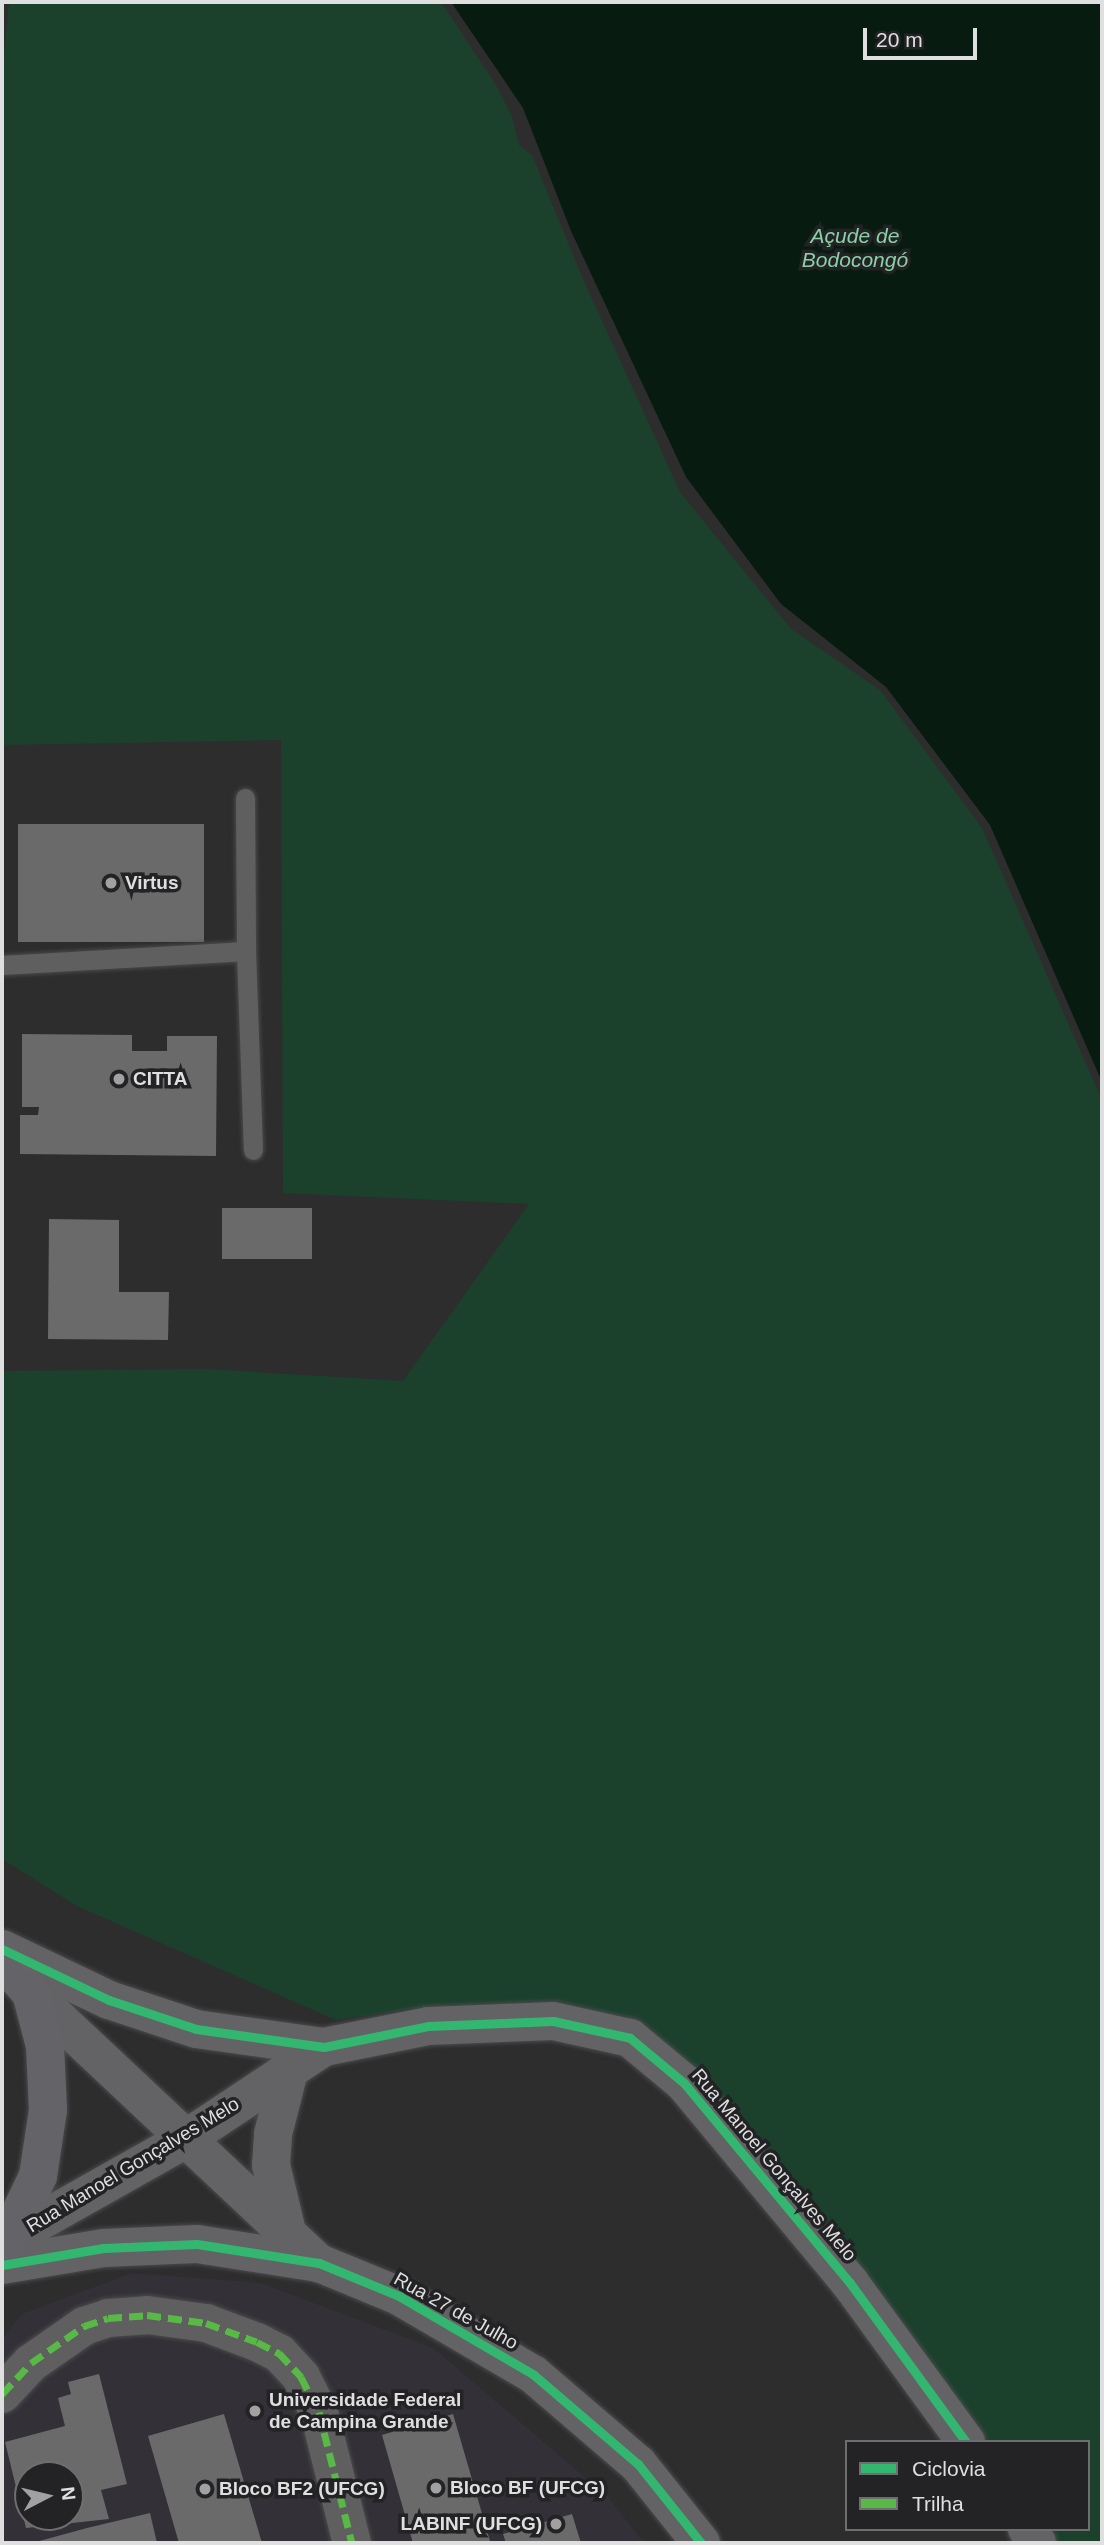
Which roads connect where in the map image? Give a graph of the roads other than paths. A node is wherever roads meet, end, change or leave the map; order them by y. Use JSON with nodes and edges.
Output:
{"nodes":[{"id":1,"x":246,"y":798,"type":"dead end"},
{"id":2,"x":246,"y":951,"type":"junction"},
{"id":3,"x":2,"y":965,"type":"edge"},
{"id":4,"x":253,"y":1150,"type":"dead end"},
{"id":5,"x":2,"y":1949,"type":"edge"},
{"id":6,"x":2,"y":1959,"type":"edge"},
{"id":7,"x":31,"y":1993,"type":"junction"},
{"id":8,"x":324,"y":2047,"type":"junction"},
{"id":9,"x":289,"y":2071,"type":"junction"},
{"id":10,"x":184,"y":2140,"type":"junction"},
{"id":11,"x":287,"y":2232,"type":"junction"},
{"id":12,"x":5,"y":2251,"type":"edge"},
{"id":13,"x":319,"y":2263,"type":"junction"},
{"id":14,"x":2,"y":2393,"type":"edge"},
{"id":15,"x":965,"y":2440,"type":"edge"},
{"id":16,"x":352,"y":2543,"type":"edge"},
{"id":17,"x":701,"y":2543,"type":"edge"}],
"edges":[{"from":1,"to":2,"type":"lane"},
{"from":2,"to":3,"type":"lane"},
{"from":2,"to":4,"type":"lane"},
{"from":5,"to":8,"type":"street","name":"Rua Manoel Gonçalves Melo"},
{"from":6,"to":7,"type":"main road"},
{"from":7,"to":10,"type":"street","name":"Rua 27 de Julho"},
{"from":7,"to":12,"type":"main road"},
{"from":8,"to":9,"type":"street","name":"Rua Manoel Gonçalves Melo"},
{"from":8,"to":15,"type":"street","name":"Rua Manoel Gonçalves Melo"},
{"from":9,"to":10,"type":"street","name":"Rua Manoel Gonçalves Melo"},
{"from":9,"to":11,"type":"street"},
{"from":10,"to":11,"type":"street","name":"Rua 27 de Julho"},
{"from":10,"to":12,"type":"street","name":"Rua Manoel Gonçalves Melo"},
{"from":11,"to":13,"type":"street","name":"Rua 27 de Julho"},
{"from":12,"to":13,"type":"street","name":"Rua 27 de Julho"},
{"from":13,"to":17,"type":"street","name":"Rua 27 de Julho"},
{"from":14,"to":16,"type":"street"}]}
